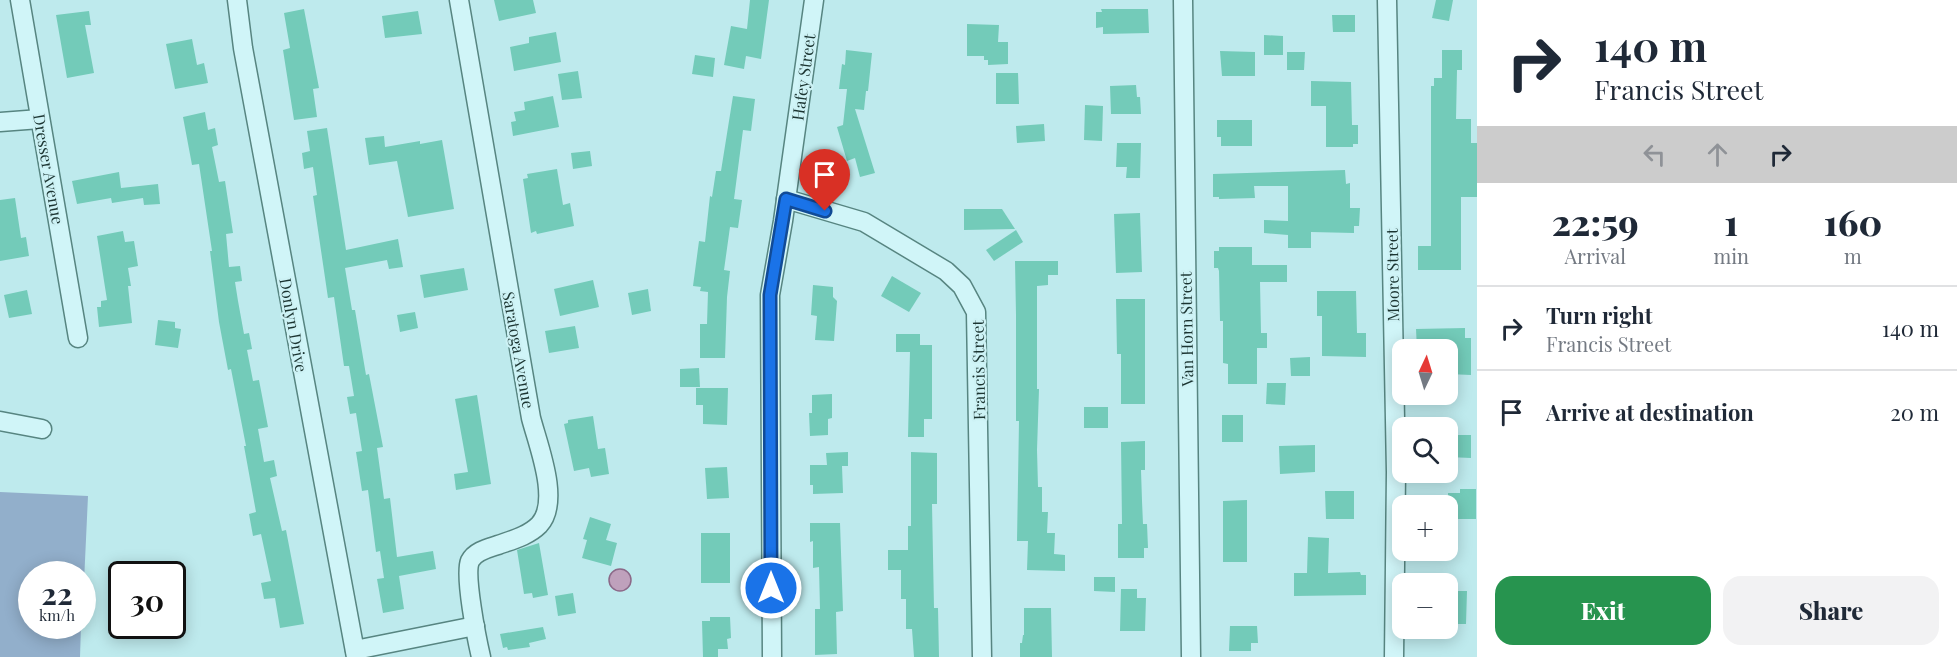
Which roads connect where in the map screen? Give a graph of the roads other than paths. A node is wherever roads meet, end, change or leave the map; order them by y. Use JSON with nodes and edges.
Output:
{"nodes":[{"id":1,"x":20,"y":0,"type":"edge"},
{"id":2,"x":237,"y":0,"type":"edge"},
{"id":3,"x":459,"y":0,"type":"edge"},
{"id":4,"x":814,"y":0,"type":"edge"},
{"id":5,"x":1183,"y":0,"type":"edge"},
{"id":6,"x":1387,"y":0,"type":"edge"},
{"id":7,"x":40,"y":119,"type":"junction"},
{"id":8,"x":0,"y":122,"type":"edge"},
{"id":9,"x":786,"y":199,"type":"junction"},
{"id":10,"x":78,"y":338,"type":"dead end"},
{"id":11,"x":0,"y":421,"type":"edge"},
{"id":12,"x":42,"y":429,"type":"dead end"},
{"id":13,"x":475,"y":626,"type":"junction"},
{"id":14,"x":355,"y":653,"type":"edge"},
{"id":15,"x":481,"y":657,"type":"edge"},
{"id":16,"x":772,"y":657,"type":"edge"},
{"id":17,"x":982,"y":657,"type":"edge"},
{"id":18,"x":1191,"y":657,"type":"edge"},
{"id":19,"x":1394,"y":657,"type":"edge"}],
"edges":[{"from":1,"to":7,"type":"street","name":"Dresser Avenue"},
{"from":2,"to":14,"type":"street","name":"Donlyn Drive"},
{"from":3,"to":13,"type":"street","name":"Saratoga Avenue"},
{"from":4,"to":9,"type":"street","name":"Hafey Street"},
{"from":5,"to":18,"type":"street","name":"Van Horn Street"},
{"from":6,"to":19,"type":"street","name":"Moore Street"},
{"from":7,"to":8,"type":"street"},
{"from":7,"to":10,"type":"street","name":"Dresser Avenue"},
{"from":9,"to":16,"type":"street","name":"Hafey Street"},
{"from":9,"to":17,"type":"street","name":"Francis Street"},
{"from":11,"to":12,"type":"street"},
{"from":13,"to":14,"type":"street","name":"Donlyn Drive"},
{"from":13,"to":15,"type":"street","name":"Saratoga Avenue"}]}
